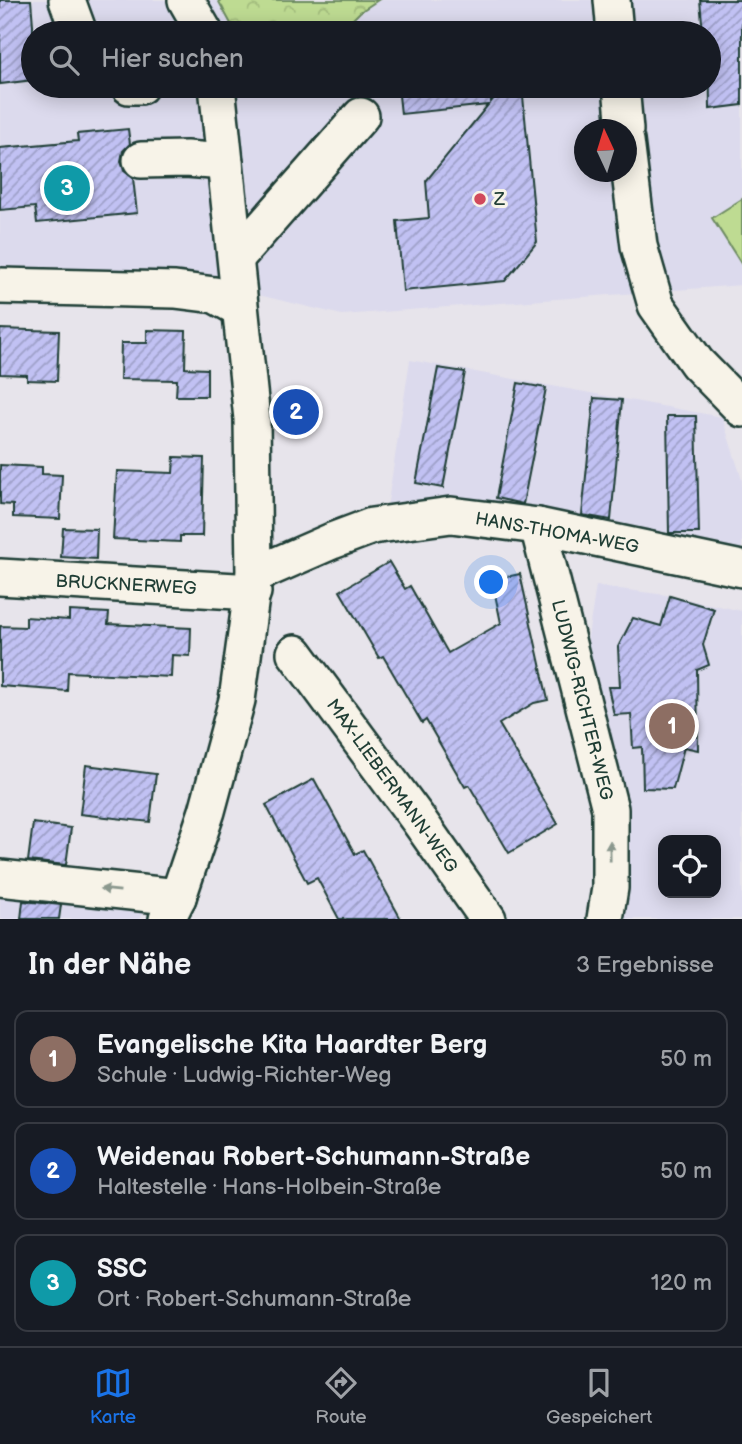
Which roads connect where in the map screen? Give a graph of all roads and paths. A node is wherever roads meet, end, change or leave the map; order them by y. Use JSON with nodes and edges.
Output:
{"nodes":[{"id":1,"x":67,"y":0,"type":"edge"},
{"id":2,"x":186,"y":0,"type":"edge"},
{"id":3,"x":612,"y":0,"type":"edge"},
{"id":4,"x":75,"y":21,"type":"edge"},
{"id":5,"x":198,"y":21,"type":"edge"},
{"id":6,"x":614,"y":21,"type":"edge"},
{"id":7,"x":217,"y":98,"type":"edge"},
{"id":8,"x":622,"y":98,"type":"edge"},
{"id":9,"x":360,"y":116,"type":"dead end"},
{"id":10,"x":624,"y":119,"type":"edge"},
{"id":11,"x":141,"y":160,"type":"dead end"},
{"id":12,"x":225,"y":162,"type":"junction"},
{"id":13,"x":631,"y":182,"type":"edge"},
{"id":14,"x":236,"y":258,"type":"junction"},
{"id":15,"x":0,"y":286,"type":"edge"},
{"id":16,"x":240,"y":309,"type":"junction"},
{"id":17,"x":742,"y":409,"type":"edge"},
{"id":18,"x":538,"y":526,"type":"junction"},
{"id":19,"x":742,"y":569,"type":"edge"},
{"id":20,"x":0,"y":578,"type":"edge"},
{"id":21,"x":254,"y":584,"type":"junction"},
{"id":22,"x":295,"y":653,"type":"dead end"},
{"id":23,"x":0,"y":878,"type":"edge"},
{"id":24,"x":172,"y":908,"type":"edge"},
{"id":25,"x":488,"y":919,"type":"edge"},
{"id":26,"x":605,"y":919,"type":"edge"}],
"edges":[{"from":1,"to":4,"type":"street"},
{"from":2,"to":5,"type":"street"},
{"from":3,"to":6,"type":"street"},
{"from":7,"to":12,"type":"street"},
{"from":8,"to":10,"type":"street"},
{"from":9,"to":14,"type":"street"},
{"from":11,"to":12,"type":"street"},
{"from":12,"to":14,"type":"street"},
{"from":13,"to":17,"type":"street"},
{"from":14,"to":16,"type":"street"},
{"from":15,"to":16,"type":"street"},
{"from":16,"to":21,"type":"street"},
{"from":18,"to":19,"type":"street","name":"HANS-THOMA-WEG"},
{"from":18,"to":21,"type":"street","name":"HANS-THOMA-WEG"},
{"from":26,"to":18,"type":"street","name":"LUDWIG-RICHTER-WEG","one_way":true},
{"from":20,"to":21,"type":"street","name":"BRUCKNERWEG"},
{"from":21,"to":24,"type":"street"},
{"from":22,"to":25,"type":"street","name":"MAX-LIEBERMANN-WEG"},
{"from":24,"to":23,"type":"street","one_way":true}]}
